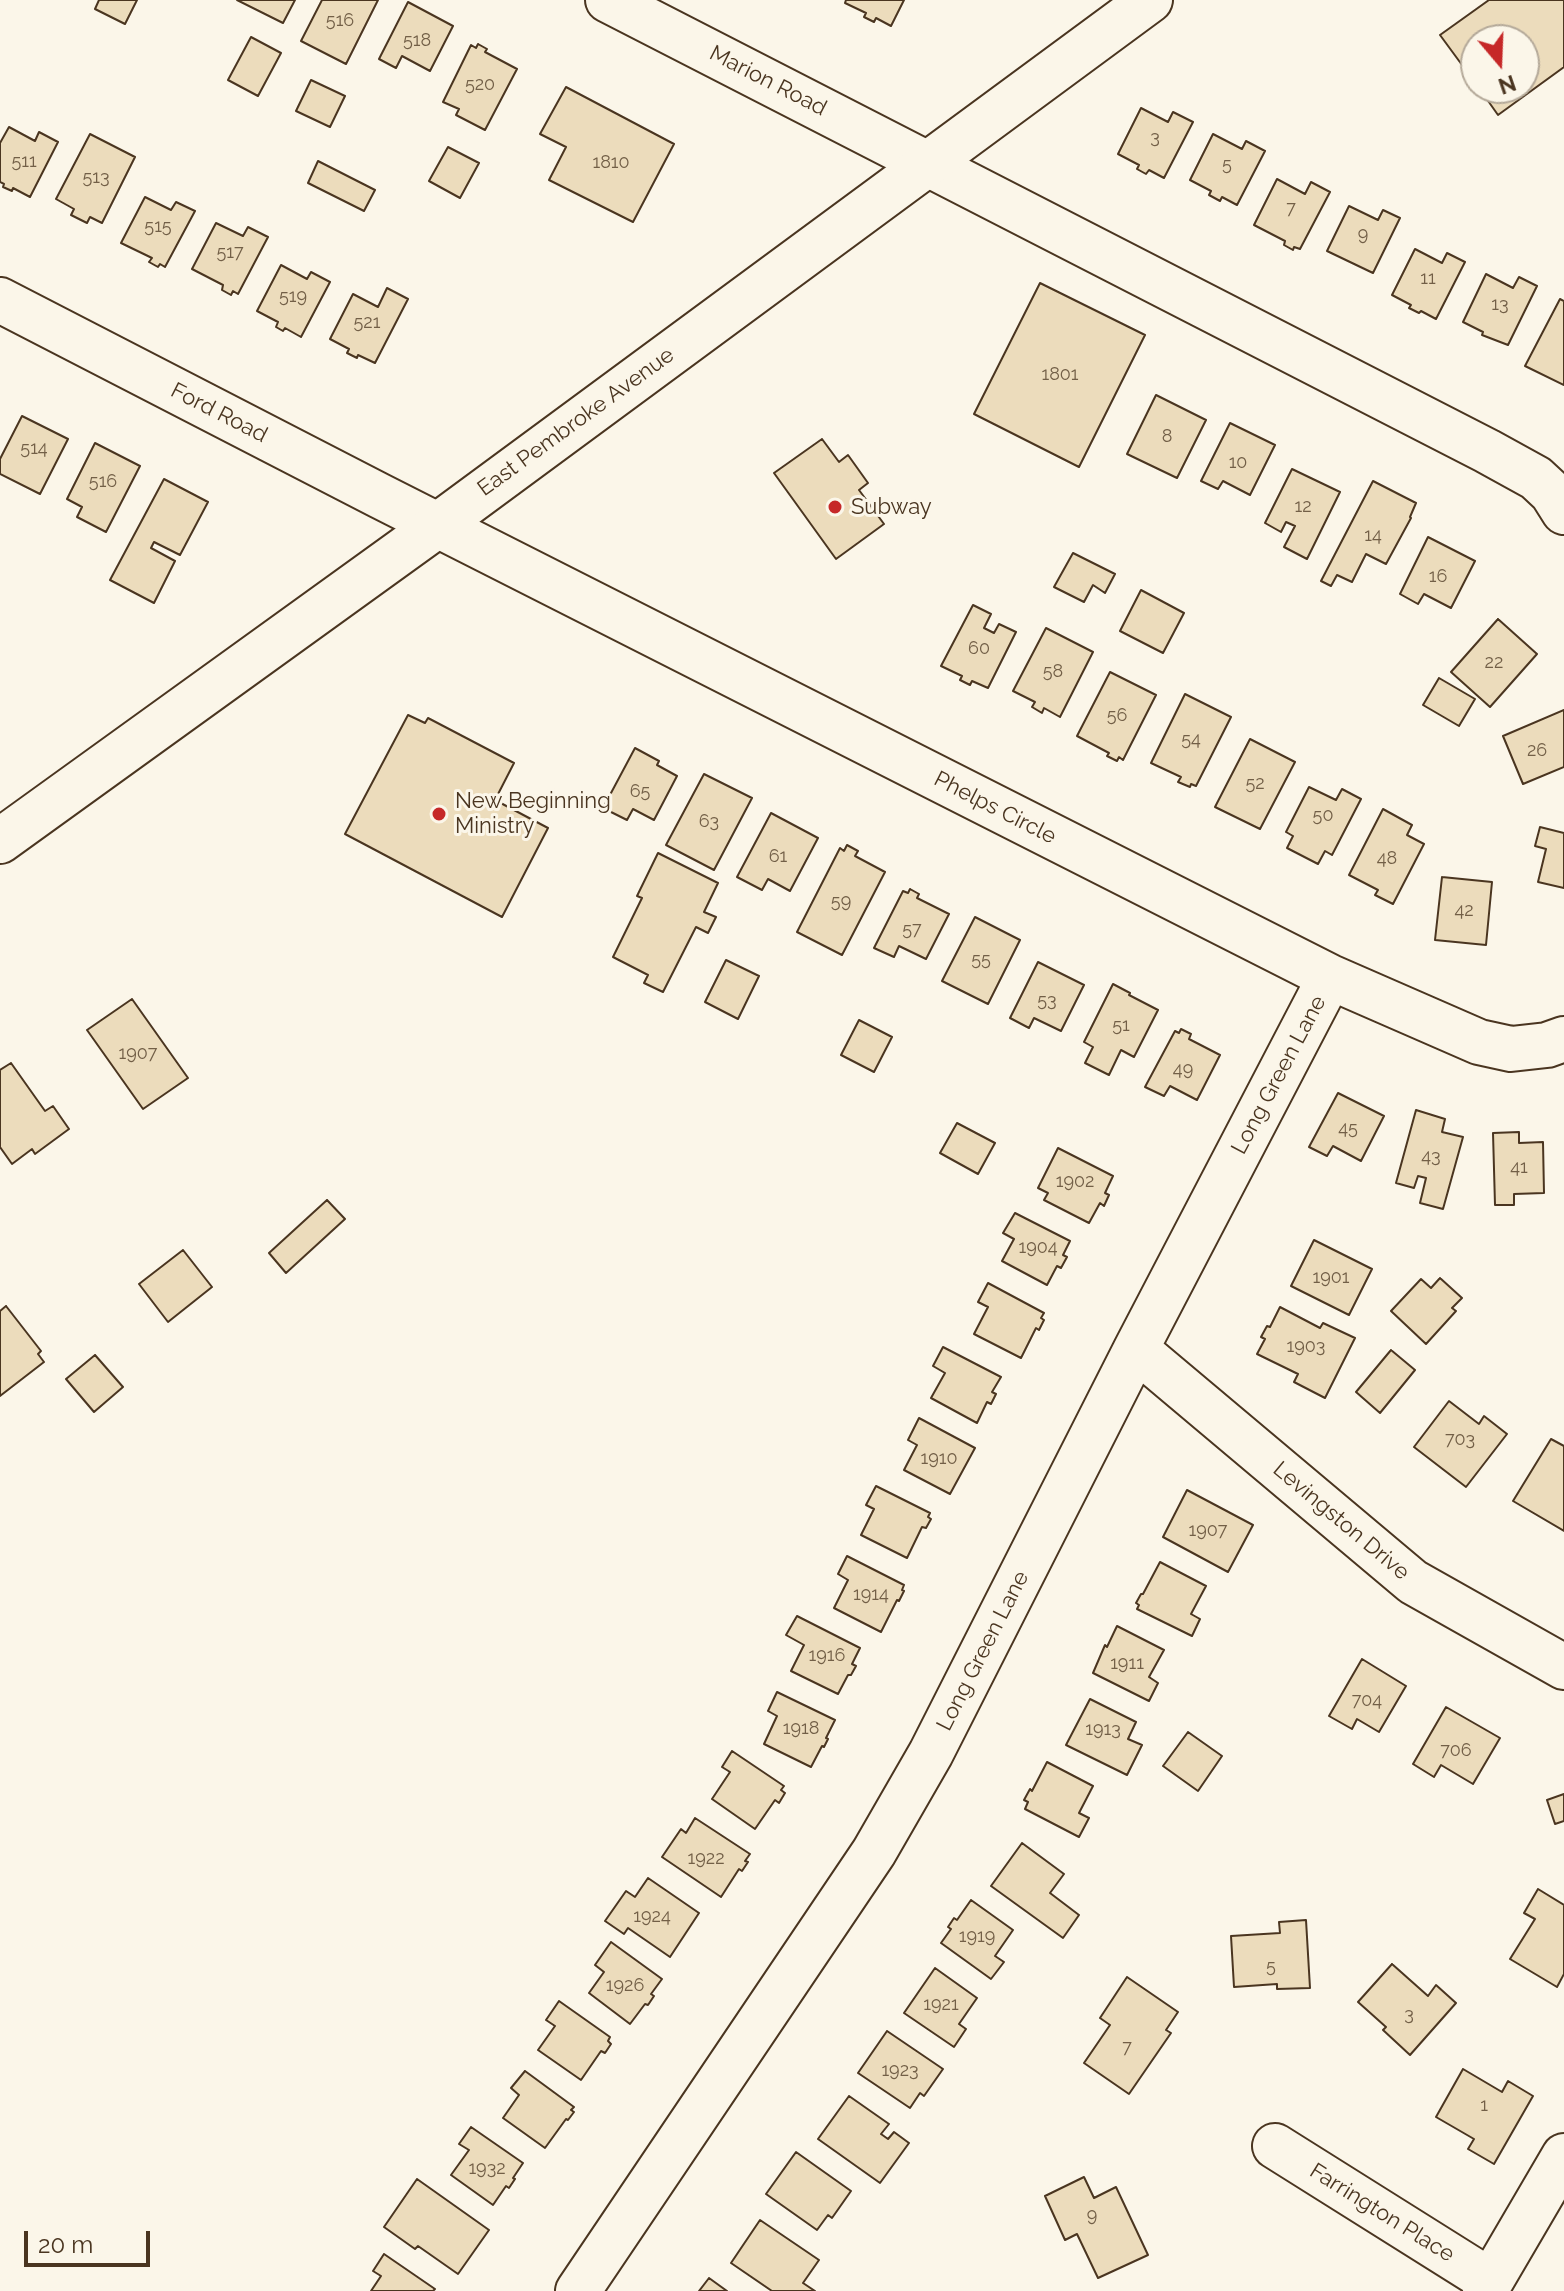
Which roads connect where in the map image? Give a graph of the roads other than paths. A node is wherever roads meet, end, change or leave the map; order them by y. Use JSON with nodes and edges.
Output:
{"nodes":[{"id":1,"x":608,"y":0,"type":"edge"},
{"id":2,"x":1150,"y":0,"type":"edge"},
{"id":3,"x":927,"y":163,"type":"junction"},
{"id":4,"x":0,"y":300,"type":"edge"},
{"id":5,"x":1564,"y":512,"type":"edge"},
{"id":6,"x":438,"y":525,"type":"junction"},
{"id":7,"x":0,"y":841,"type":"edge"},
{"id":8,"x":1330,"y":977,"type":"junction"},
{"id":9,"x":1564,"y":1039,"type":"edge"},
{"id":10,"x":1136,"y":1349,"type":"junction"},
{"id":11,"x":1564,"y":1667,"type":"edge"},
{"id":12,"x":1275,"y":2146,"type":"dead end"},
{"id":13,"x":1564,"y":2156,"type":"edge"},
{"id":14,"x":1488,"y":2286,"type":"edge"},
{"id":15,"x":578,"y":2291,"type":"edge"}],
"edges":[{"from":1,"to":3,"type":"street","name":"Marion Road"},
{"from":2,"to":3,"type":"street","name":"East Pembroke Avenue"},
{"from":3,"to":5,"type":"street"},
{"from":3,"to":6,"type":"street","name":"East Pembroke Avenue"},
{"from":4,"to":6,"type":"street","name":"Ford Road"},
{"from":6,"to":7,"type":"street","name":"East Pembroke Avenue"},
{"from":6,"to":8,"type":"street","name":"Phelps Circle"},
{"from":8,"to":9,"type":"street","name":"Phelps Circle"},
{"from":8,"to":10,"type":"street","name":"Long Green Lane"},
{"from":10,"to":11,"type":"street","name":"Levingston Drive"},
{"from":10,"to":15,"type":"street","name":"Long Green Lane"},
{"from":12,"to":14,"type":"street","name":"Farrington Place"},
{"from":13,"to":14,"type":"street"}]}
